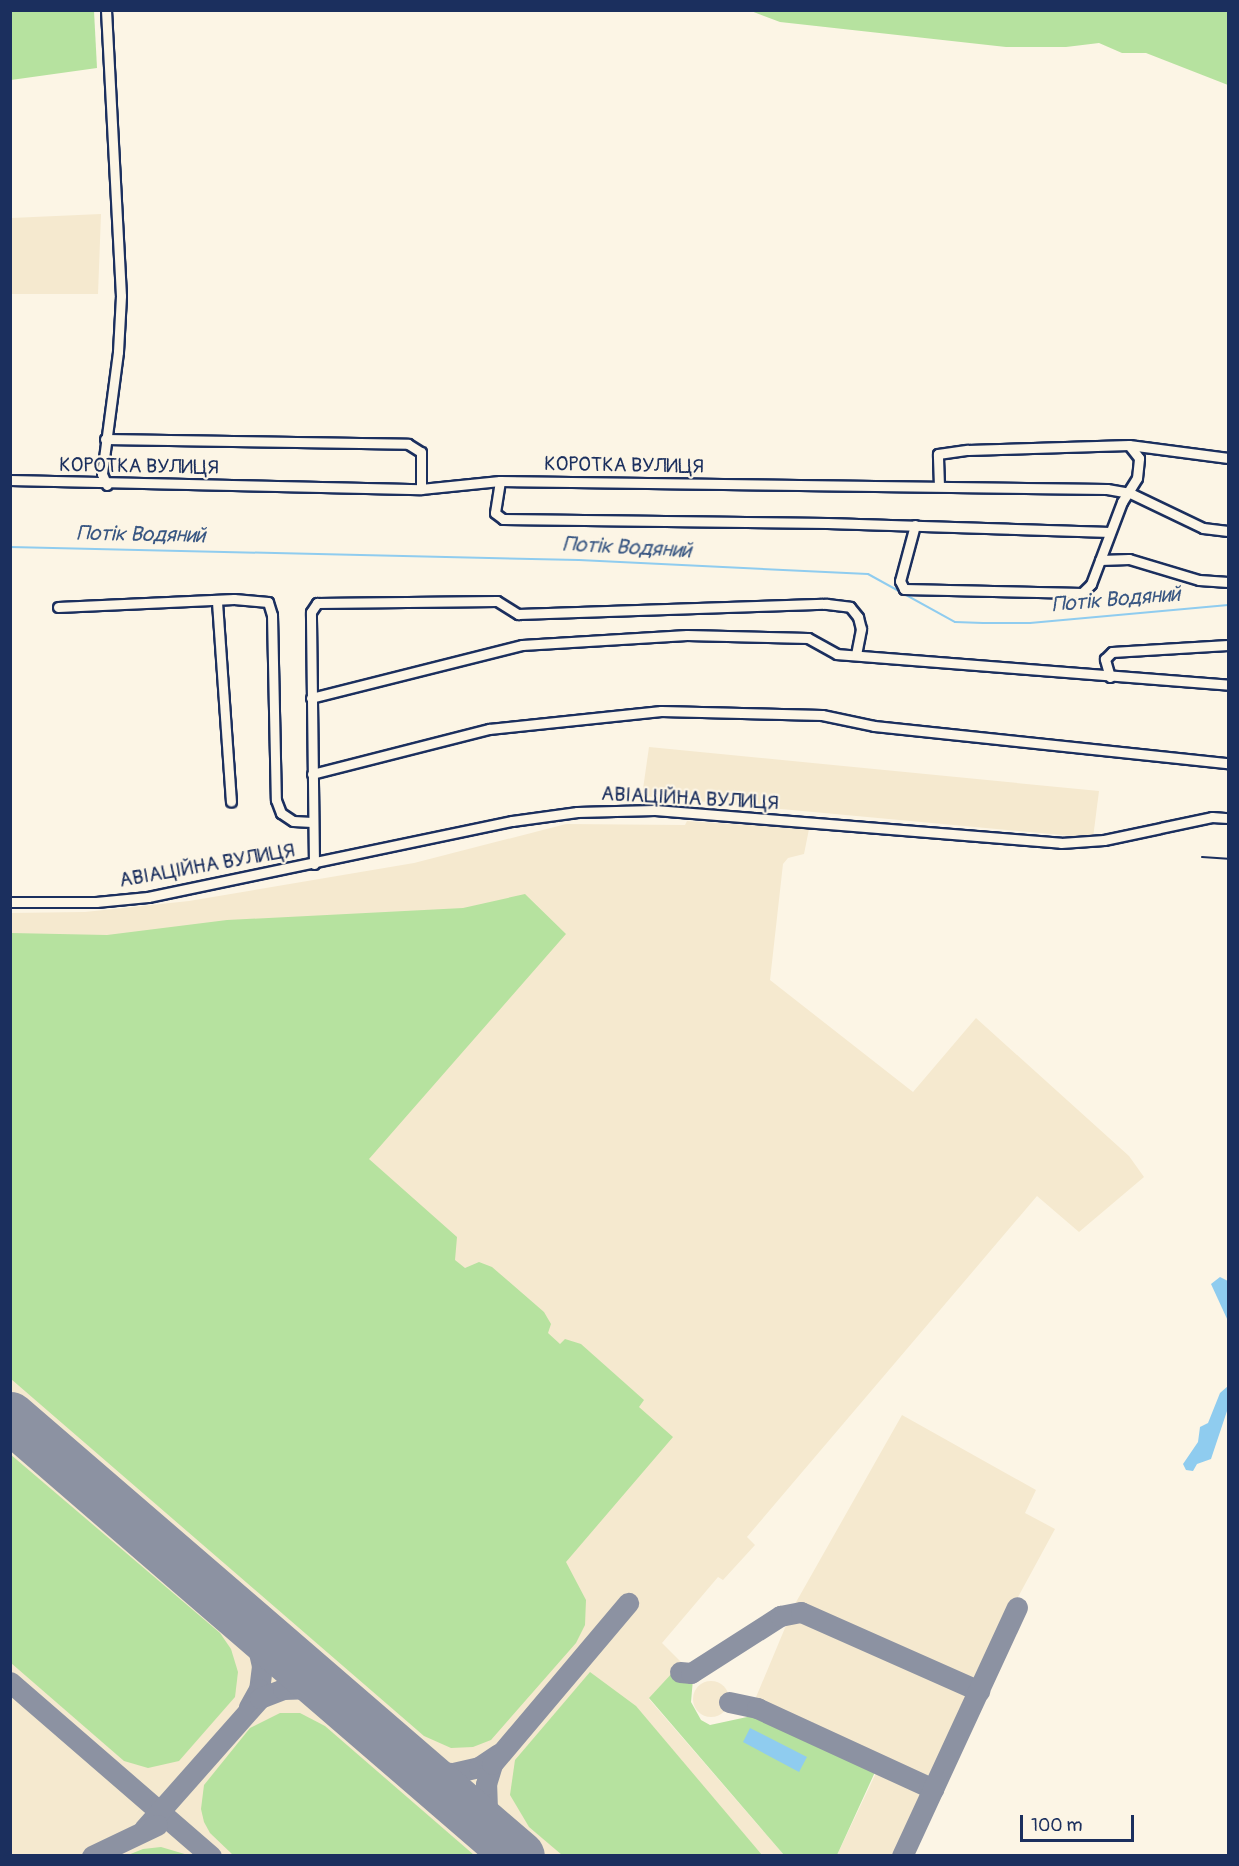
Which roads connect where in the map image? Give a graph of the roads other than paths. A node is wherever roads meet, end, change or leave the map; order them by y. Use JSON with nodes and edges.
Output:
{"nodes":[{"id":1,"x":106,"y":10,"type":"edge"},
{"id":2,"x":105,"y":439,"type":"junction"},
{"id":3,"x":1129,"y":445,"type":"junction"},
{"id":4,"x":1228,"y":458,"type":"edge"},
{"id":5,"x":10,"y":480,"type":"edge"},
{"id":6,"x":500,"y":481,"type":"junction"},
{"id":7,"x":107,"y":485,"type":"junction"},
{"id":8,"x":939,"y":486,"type":"junction"},
{"id":9,"x":421,"y":489,"type":"junction"},
{"id":10,"x":1130,"y":493,"type":"junction"},
{"id":11,"x":915,"y":525,"type":"junction"},
{"id":12,"x":1228,"y":531,"type":"edge"},
{"id":13,"x":1110,"y":532,"type":"junction"},
{"id":14,"x":1100,"y":560,"type":"junction"},
{"id":15,"x":1228,"y":582,"type":"edge"},
{"id":16,"x":218,"y":602,"type":"junction"},
{"id":17,"x":58,"y":607,"type":"dead end"},
{"id":18,"x":1228,"y":645,"type":"edge"},
{"id":19,"x":856,"y":656,"type":"junction"},
{"id":20,"x":1110,"y":677,"type":"junction"},
{"id":21,"x":1228,"y":685,"type":"edge"},
{"id":22,"x":311,"y":698,"type":"junction"},
{"id":23,"x":1228,"y":763,"type":"edge"},
{"id":24,"x":312,"y":774,"type":"junction"},
{"id":25,"x":231,"y":802,"type":"dead end"},
{"id":26,"x":1228,"y":818,"type":"edge"},
{"id":27,"x":312,"y":822,"type":"junction"},
{"id":28,"x":314,"y":864,"type":"junction"},
{"id":29,"x":10,"y":902,"type":"edge"}],
"edges":[{"from":1,"to":2,"type":"street"},
{"from":2,"to":7,"type":"street"},
{"from":2,"to":9,"type":"street"},
{"from":3,"to":4,"type":"street"},
{"from":3,"to":8,"type":"street"},
{"from":3,"to":10,"type":"street"},
{"from":5,"to":7,"type":"street","name":"КОРОТКА ВУЛИЦЯ"},
{"from":6,"to":8,"type":"street","name":"КОРОТКА ВУЛИЦЯ"},
{"from":6,"to":9,"type":"street","name":"КОРОТКА ВУЛИЦЯ"},
{"from":6,"to":11,"type":"street"},
{"from":7,"to":9,"type":"street","name":"КОРОТКА ВУЛИЦЯ"},
{"from":8,"to":10,"type":"street","name":"КОРОТКА ВУЛИЦЯ"},
{"from":10,"to":12,"type":"street","name":"КОРОТКА ВУЛИЦЯ"},
{"from":10,"to":13,"type":"street"},
{"from":11,"to":13,"type":"street"},
{"from":11,"to":14,"type":"street"},
{"from":13,"to":14,"type":"street"},
{"from":14,"to":15,"type":"street"},
{"from":16,"to":17,"type":"street"},
{"from":16,"to":25,"type":"street"},
{"from":16,"to":27,"type":"street"},
{"from":18,"to":20,"type":"street"},
{"from":19,"to":20,"type":"street"},
{"from":19,"to":22,"type":"street"},
{"from":19,"to":22,"type":"street"},
{"from":20,"to":21,"type":"street"},
{"from":22,"to":24,"type":"street"},
{"from":23,"to":24,"type":"street"},
{"from":24,"to":27,"type":"street"},
{"from":26,"to":28,"type":"street","name":"АВІАЦІЙНА ВУЛИЦЯ"},
{"from":27,"to":28,"type":"street"},
{"from":28,"to":29,"type":"street","name":"АВІАЦІЙНА ВУЛИЦЯ"}]}
